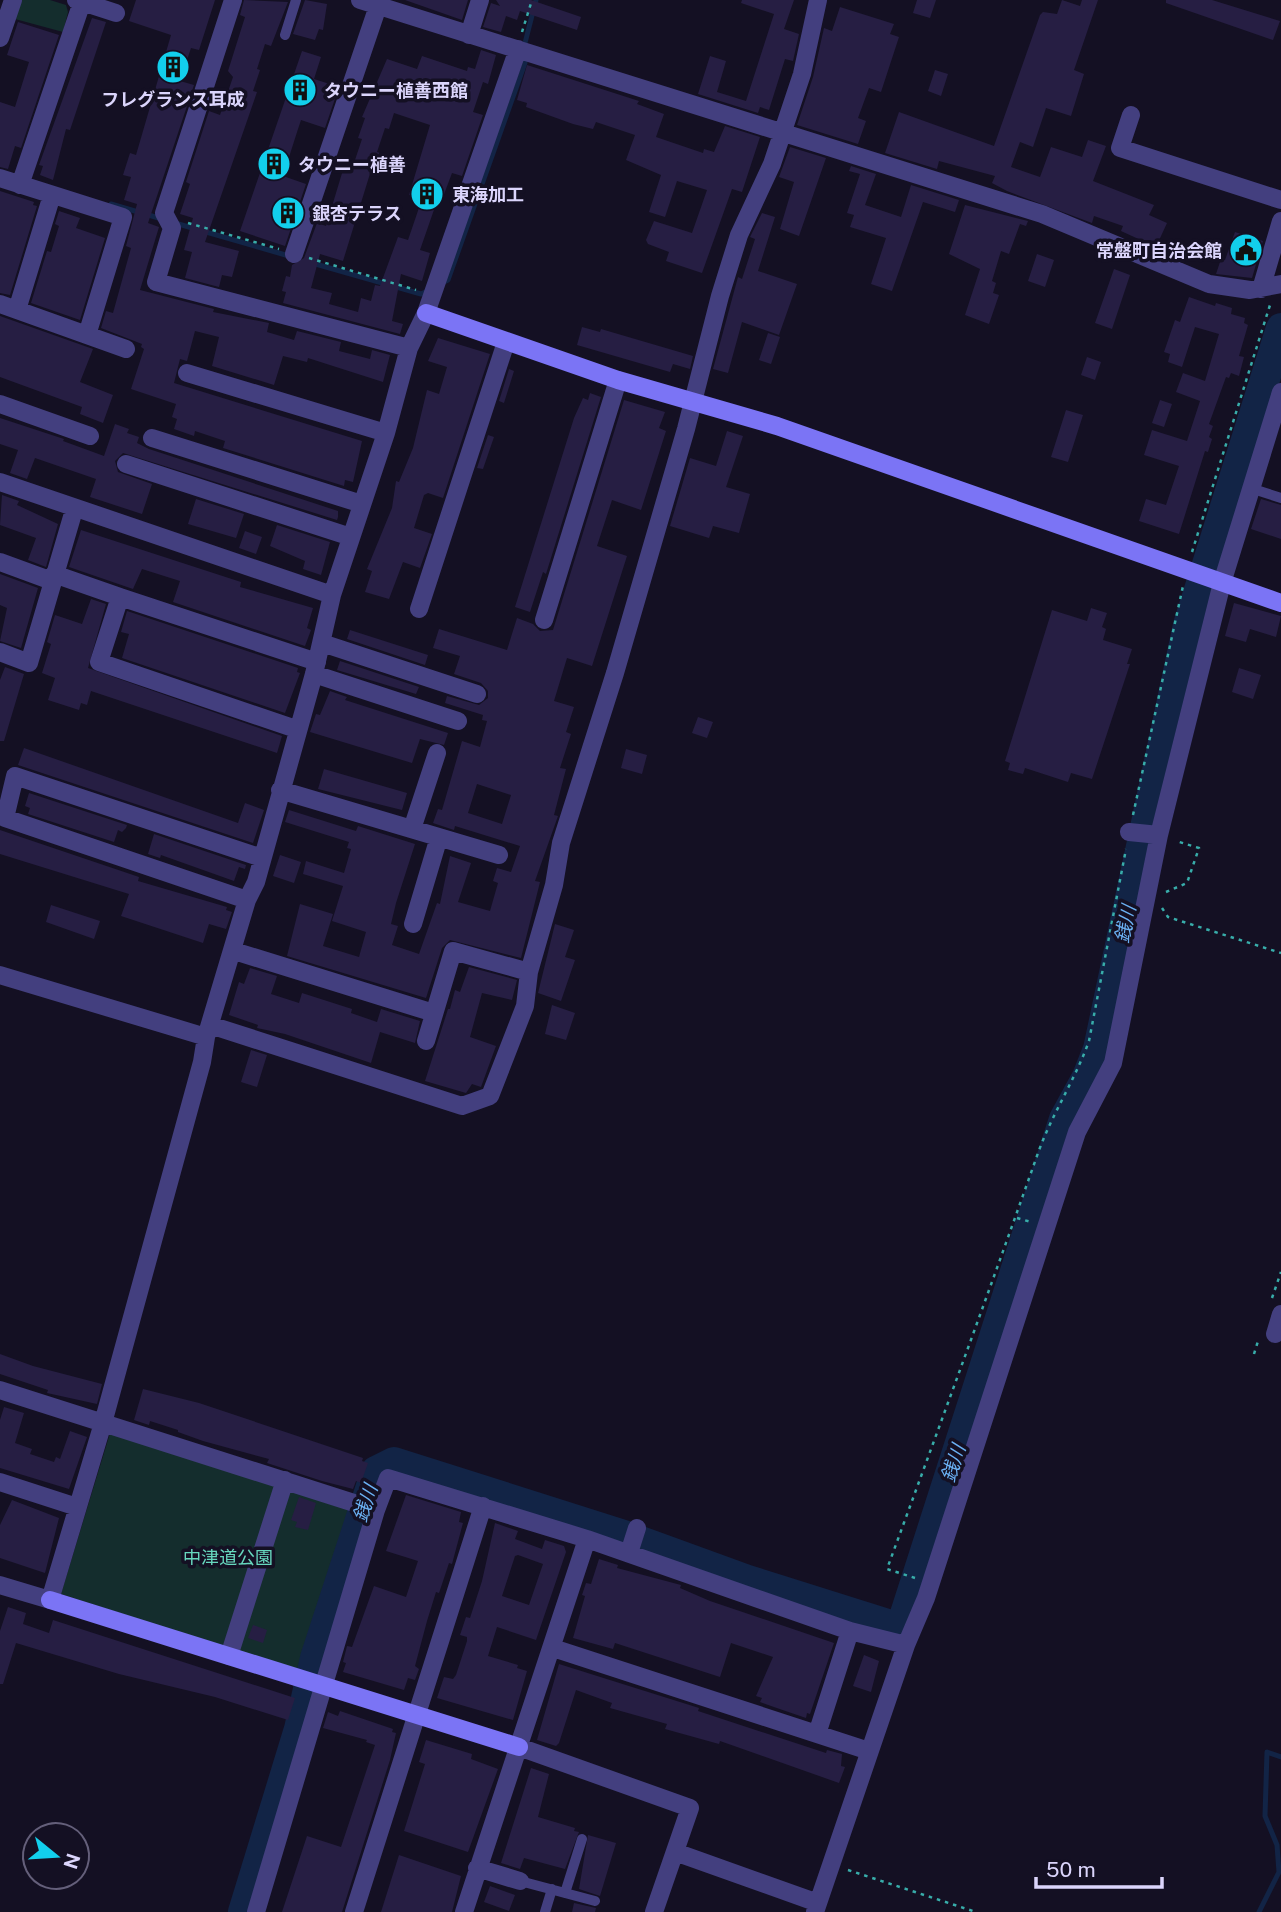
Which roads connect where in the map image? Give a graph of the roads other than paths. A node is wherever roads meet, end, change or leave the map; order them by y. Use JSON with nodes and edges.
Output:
{"nodes":[{"id":1,"x":13,"y":0,"type":"edge"},
{"id":2,"x":233,"y":0,"type":"edge"},
{"id":3,"x":296,"y":0,"type":"edge"},
{"id":4,"x":360,"y":0,"type":"edge"},
{"id":5,"x":480,"y":0,"type":"edge"},
{"id":6,"x":818,"y":0,"type":"edge"},
{"id":7,"x":79,"y":1,"type":"edge"},
{"id":8,"x":379,"y":3,"type":"edge"},
{"id":9,"x":116,"y":13,"type":"dead end"},
{"id":10,"x":285,"y":35,"type":"dead end"},
{"id":11,"x":468,"y":35,"type":"junction"},
{"id":12,"x":0,"y":38,"type":"edge"},
{"id":13,"x":518,"y":49,"type":"junction"},
{"id":14,"x":1131,"y":115,"type":"dead end"},
{"id":15,"x":782,"y":134,"type":"junction"},
{"id":16,"x":0,"y":178,"type":"edge"},
{"id":17,"x":20,"y":185,"type":"junction"},
{"id":18,"x":52,"y":195,"type":"junction"},
{"id":19,"x":1281,"y":200,"type":"edge"},
{"id":20,"x":1281,"y":221,"type":"edge"},
{"id":21,"x":294,"y":254,"type":"road end"},
{"id":22,"x":1281,"y":284,"type":"edge"},
{"id":23,"x":1261,"y":289,"type":"junction"},
{"id":24,"x":0,"y":304,"type":"edge"},
{"id":25,"x":17,"y":310,"type":"junction"},
{"id":26,"x":426,"y":313,"type":"junction"},
{"id":27,"x":87,"y":335,"type":"junction"},
{"id":28,"x":506,"y":342,"type":"junction"},
{"id":29,"x":409,"y":348,"type":"junction"},
{"id":30,"x":126,"y":349,"type":"dead end"},
{"id":31,"x":187,"y":373,"type":"dead end"},
{"id":32,"x":618,"y":380,"type":"junction"},
{"id":33,"x":1281,"y":392,"type":"edge"},
{"id":34,"x":694,"y":400,"type":"junction"},
{"id":35,"x":0,"y":404,"type":"edge"},
{"id":36,"x":386,"y":433,"type":"junction"},
{"id":37,"x":90,"y":436,"type":"dead end"},
{"id":38,"x":152,"y":438,"type":"dead end"},
{"id":39,"x":126,"y":464,"type":"dead end"},
{"id":40,"x":0,"y":482,"type":"edge"},
{"id":41,"x":1250,"y":488,"type":"junction"},
{"id":42,"x":1281,"y":498,"type":"edge"},
{"id":43,"x":362,"y":504,"type":"junction"},
{"id":44,"x":74,"y":510,"type":"junction"},
{"id":45,"x":351,"y":537,"type":"junction"},
{"id":46,"x":0,"y":562,"type":"edge"},
{"id":47,"x":53,"y":577,"type":"junction"},
{"id":48,"x":1220,"y":582,"type":"junction"},
{"id":49,"x":332,"y":595,"type":"junction"},
{"id":50,"x":120,"y":597,"type":"junction"},
{"id":51,"x":1281,"y":603,"type":"edge"},
{"id":52,"x":418,"y":609,"type":"dead end"},
{"id":53,"x":544,"y":620,"type":"dead end"},
{"id":54,"x":322,"y":643,"type":"junction"},
{"id":55,"x":0,"y":652,"type":"edge"},
{"id":56,"x":315,"y":668,"type":"junction"},
{"id":57,"x":477,"y":694,"type":"dead end"},
{"id":58,"x":458,"y":721,"type":"dead end"},
{"id":59,"x":296,"y":729,"type":"junction"},
{"id":60,"x":437,"y":752,"type":"dead end"},
{"id":61,"x":280,"y":790,"type":"junction"},
{"id":62,"x":412,"y":829,"type":"junction"},
{"id":63,"x":1130,"y":832,"type":"road end"},
{"id":64,"x":1156,"y":835,"type":"junction"},
{"id":65,"x":439,"y":837,"type":"junction"},
{"id":66,"x":499,"y":855,"type":"dead end"},
{"id":67,"x":262,"y":858,"type":"junction"},
{"id":68,"x":247,"y":900,"type":"junction"},
{"id":69,"x":413,"y":924,"type":"dead end"},
{"id":70,"x":233,"y":951,"type":"junction"},
{"id":71,"x":529,"y":972,"type":"junction"},
{"id":72,"x":0,"y":975,"type":"edge"},
{"id":73,"x":434,"y":1013,"type":"junction"},
{"id":74,"x":208,"y":1031,"type":"junction"},
{"id":75,"x":426,"y":1041,"type":"dead end"},
{"id":76,"x":1281,"y":1314,"type":"edge"},
{"id":77,"x":1275,"y":1334,"type":"dead end"},
{"id":78,"x":0,"y":1390,"type":"edge"},
{"id":79,"x":103,"y":1423,"type":"junction"},
{"id":80,"x":285,"y":1480,"type":"junction"},
{"id":81,"x":0,"y":1482,"type":"edge"},
{"id":82,"x":483,"y":1506,"type":"junction"},
{"id":83,"x":77,"y":1507,"type":"junction"},
{"id":84,"x":368,"y":1507,"type":"junction"},
{"id":85,"x":637,"y":1528,"type":"dead end"},
{"id":86,"x":587,"y":1539,"type":"junction"},
{"id":87,"x":629,"y":1553,"type":"junction"},
{"id":88,"x":0,"y":1585,"type":"edge"},
{"id":89,"x":50,"y":1600,"type":"junction"},
{"id":90,"x":850,"y":1631,"type":"junction"},
{"id":91,"x":906,"y":1645,"type":"junction"},
{"id":92,"x":552,"y":1648,"type":"junction"},
{"id":93,"x":229,"y":1656,"type":"junction"},
{"id":94,"x":321,"y":1687,"type":"junction"},
{"id":95,"x":415,"y":1716,"type":"junction"},
{"id":96,"x":817,"y":1734,"type":"junction"},
{"id":97,"x":519,"y":1746,"type":"junction"},
{"id":98,"x":869,"y":1751,"type":"junction"},
{"id":99,"x":582,"y":1839,"type":"dead end"},
{"id":100,"x":675,"y":1852,"type":"junction"},
{"id":101,"x":477,"y":1868,"type":"junction"},
{"id":102,"x":520,"y":1881,"type":"joint"},
{"id":103,"x":552,"y":1889,"type":"junction"},
{"id":104,"x":565,"y":1893,"type":"junction"},
{"id":105,"x":595,"y":1901,"type":"dead end"},
{"id":106,"x":817,"y":1908,"type":"edge"},
{"id":107,"x":256,"y":1912,"type":"edge"},
{"id":108,"x":354,"y":1912,"type":"edge"},
{"id":109,"x":464,"y":1912,"type":"edge"},
{"id":110,"x":545,"y":1912,"type":"edge"},
{"id":111,"x":654,"y":1912,"type":"edge"}],
"edges":[{"from":1,"to":12,"type":"street"},
{"from":2,"to":29,"type":"street"},
{"from":3,"to":10,"type":"lane"},
{"from":4,"to":8,"type":"street"},
{"from":5,"to":11,"type":"street"},
{"from":6,"to":15,"type":"street"},
{"from":7,"to":9,"type":"street"},
{"from":7,"to":17,"type":"street"},
{"from":8,"to":11,"type":"street"},
{"from":8,"to":21,"type":"street"},
{"from":11,"to":13,"type":"street"},
{"from":13,"to":15,"type":"street"},
{"from":13,"to":26,"type":"street"},
{"from":14,"to":19,"type":"street"},
{"from":15,"to":23,"type":"street"},
{"from":15,"to":34,"type":"street"},
{"from":16,"to":17,"type":"street"},
{"from":17,"to":18,"type":"street"},
{"from":18,"to":25,"type":"street"},
{"from":18,"to":27,"type":"street"},
{"from":20,"to":23,"type":"street"},
{"from":22,"to":23,"type":"street"},
{"from":24,"to":25,"type":"street"},
{"from":25,"to":27,"type":"street"},
{"from":26,"to":28,"type":"street"},
{"from":26,"to":29,"type":"street"},
{"from":27,"to":30,"type":"street"},
{"from":28,"to":32,"type":"street"},
{"from":28,"to":52,"type":"street"},
{"from":29,"to":36,"type":"street"},
{"from":31,"to":36,"type":"street"},
{"from":32,"to":34,"type":"street"},
{"from":32,"to":53,"type":"street"},
{"from":33,"to":41,"type":"street"},
{"from":34,"to":48,"type":"street"},
{"from":34,"to":71,"type":"street"},
{"from":35,"to":37,"type":"street"},
{"from":36,"to":43,"type":"street"},
{"from":38,"to":43,"type":"street"},
{"from":39,"to":45,"type":"street"},
{"from":40,"to":44,"type":"street"},
{"from":41,"to":42,"type":"lane"},
{"from":41,"to":48,"type":"street"},
{"from":43,"to":45,"type":"street"},
{"from":44,"to":47,"type":"street"},
{"from":44,"to":49,"type":"street"},
{"from":45,"to":49,"type":"street"},
{"from":46,"to":47,"type":"street"},
{"from":47,"to":50,"type":"street"},
{"from":47,"to":55,"type":"street"},
{"from":48,"to":51,"type":"street"},
{"from":48,"to":64,"type":"street"},
{"from":49,"to":54,"type":"street"},
{"from":50,"to":56,"type":"street"},
{"from":50,"to":59,"type":"street"},
{"from":54,"to":56,"type":"street"},
{"from":54,"to":57,"type":"street"},
{"from":56,"to":58,"type":"street"},
{"from":56,"to":59,"type":"street"},
{"from":59,"to":61,"type":"street"},
{"from":60,"to":62,"type":"street"},
{"from":61,"to":62,"type":"street"},
{"from":61,"to":67,"type":"street"},
{"from":62,"to":65,"type":"street"},
{"from":63,"to":64,"type":"street"},
{"from":64,"to":91,"type":"street"},
{"from":65,"to":66,"type":"street"},
{"from":65,"to":69,"type":"street"},
{"from":67,"to":68,"type":"street"},
{"from":67,"to":68,"type":"street"},
{"from":68,"to":70,"type":"street"},
{"from":70,"to":73,"type":"street"},
{"from":70,"to":74,"type":"street"},
{"from":71,"to":73,"type":"street"},
{"from":71,"to":74,"type":"street"},
{"from":72,"to":74,"type":"street"},
{"from":73,"to":75,"type":"street"},
{"from":74,"to":79,"type":"street"},
{"from":76,"to":77,"type":"street"},
{"from":78,"to":79,"type":"street"},
{"from":79,"to":80,"type":"street"},
{"from":79,"to":83,"type":"street"},
{"from":80,"to":84,"type":"street"},
{"from":80,"to":93,"type":"street"},
{"from":81,"to":83,"type":"street"},
{"from":82,"to":84,"type":"street"},
{"from":82,"to":86,"type":"street"},
{"from":82,"to":95,"type":"street"},
{"from":83,"to":89,"type":"street"},
{"from":84,"to":94,"type":"street"},
{"from":85,"to":87,"type":"street"},
{"from":86,"to":87,"type":"street"},
{"from":86,"to":92,"type":"street"},
{"from":87,"to":90,"type":"street"},
{"from":88,"to":89,"type":"street"},
{"from":89,"to":93,"type":"street"},
{"from":90,"to":91,"type":"street"},
{"from":90,"to":96,"type":"street"},
{"from":91,"to":98,"type":"street"},
{"from":92,"to":96,"type":"street"},
{"from":92,"to":97,"type":"street"},
{"from":93,"to":94,"type":"street"},
{"from":94,"to":95,"type":"street"},
{"from":94,"to":107,"type":"street"},
{"from":95,"to":97,"type":"street"},
{"from":95,"to":108,"type":"street"},
{"from":96,"to":98,"type":"street"},
{"from":97,"to":100,"type":"street"},
{"from":97,"to":101,"type":"street"},
{"from":98,"to":106,"type":"street"},
{"from":99,"to":104,"type":"lane"},
{"from":100,"to":106,"type":"street"},
{"from":100,"to":111,"type":"street"},
{"from":101,"to":102,"type":"street"},
{"from":101,"to":109,"type":"street"},
{"from":102,"to":103,"type":"lane"},
{"from":103,"to":104,"type":"lane"},
{"from":103,"to":110,"type":"lane"},
{"from":104,"to":105,"type":"lane"}]}
